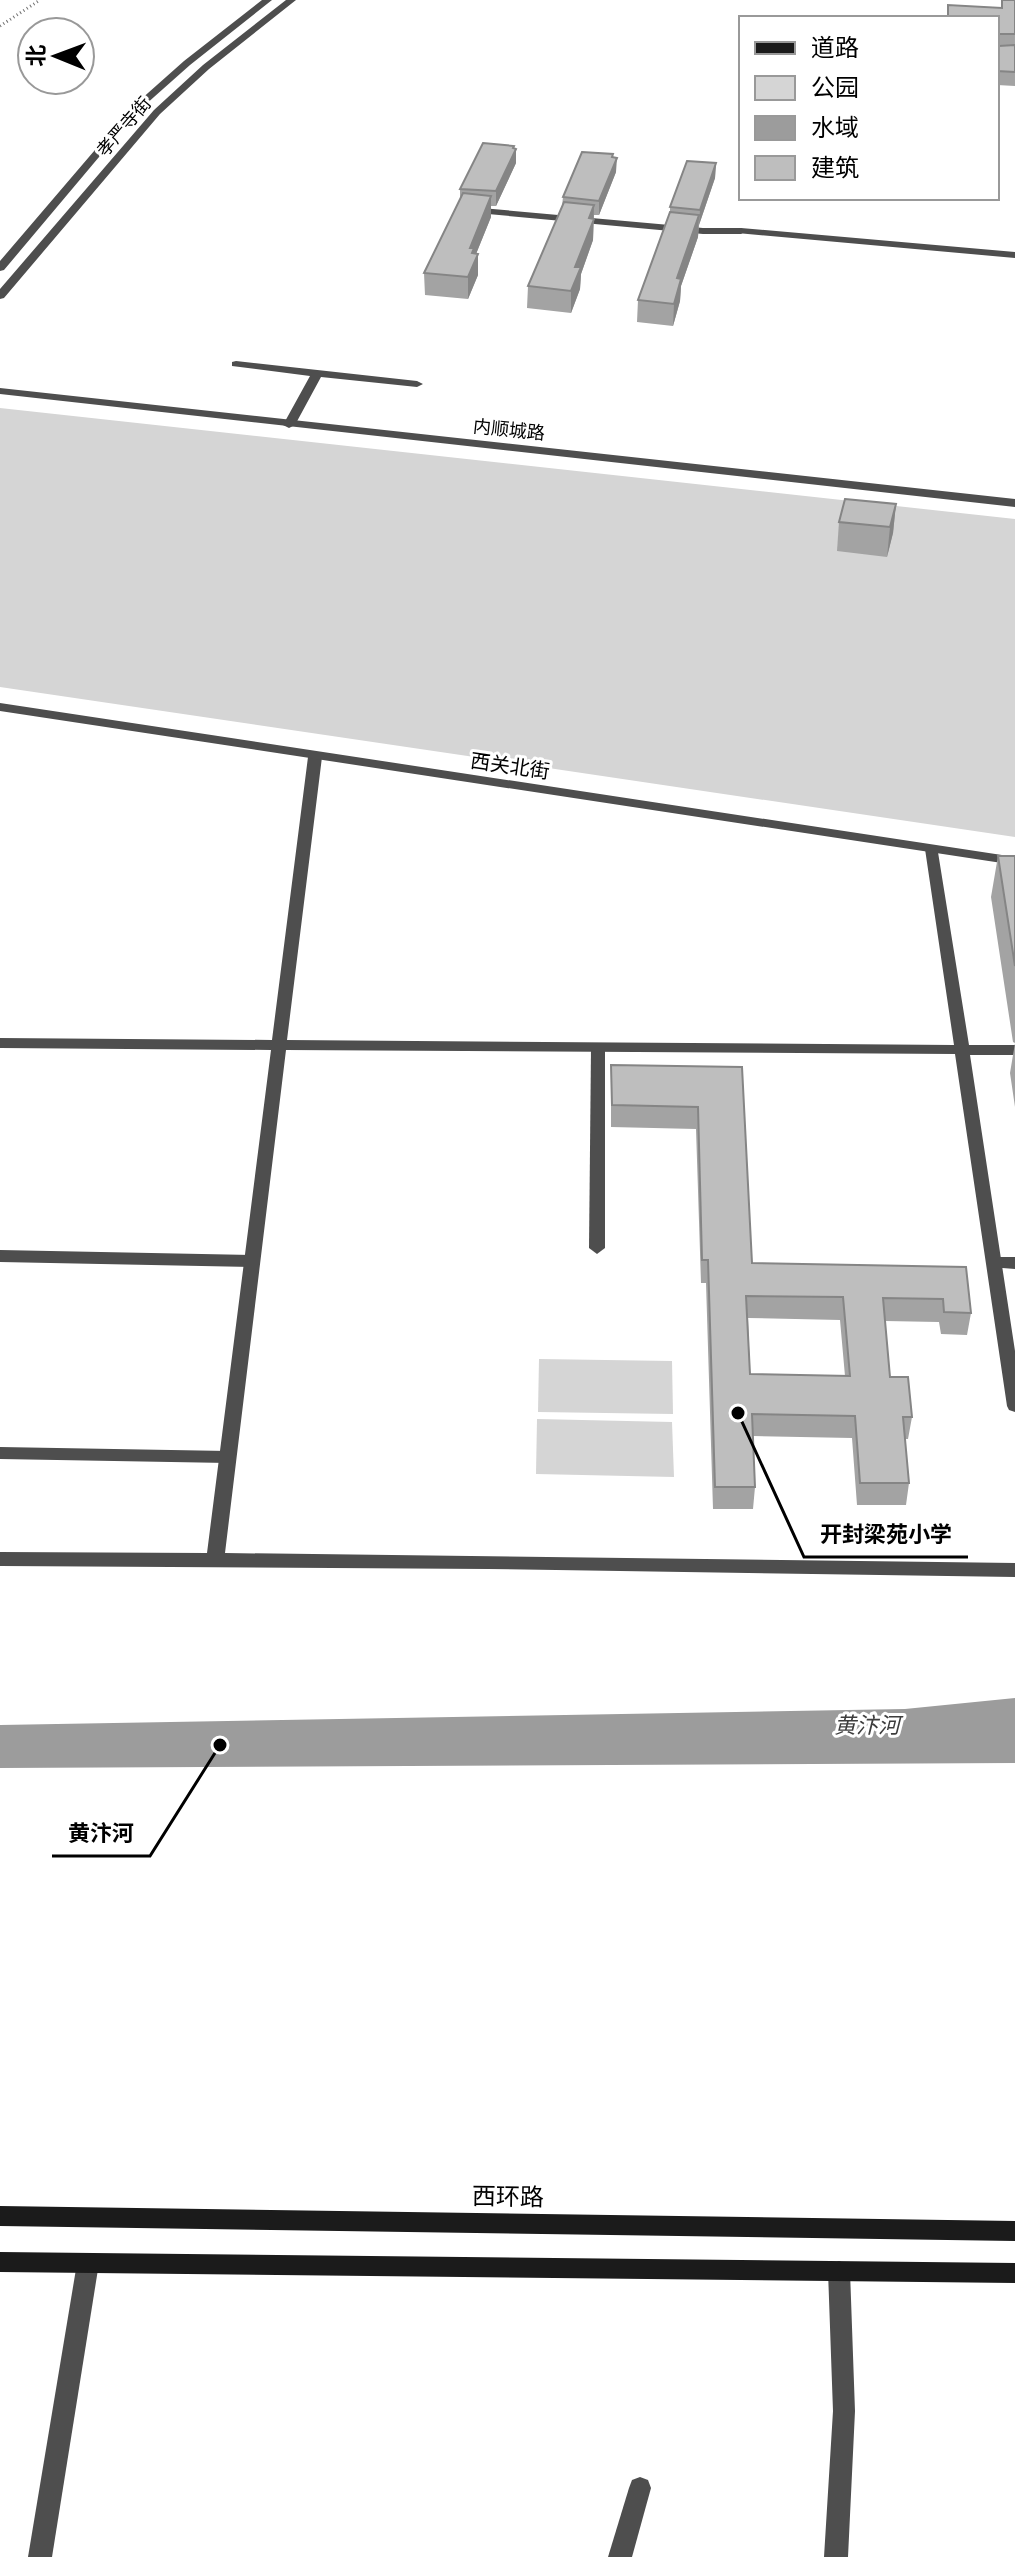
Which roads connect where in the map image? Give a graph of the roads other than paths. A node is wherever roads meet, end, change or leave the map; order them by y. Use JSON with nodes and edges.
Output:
{"nodes":[{"id":1,"x":268,"y":0,"type":"edge"},
{"id":2,"x":292,"y":0,"type":"edge"},
{"id":3,"x":464,"y":209,"type":"edge"},
{"id":4,"x":1015,"y":255,"type":"edge"},
{"id":5,"x":0,"y":268,"type":"edge"},
{"id":6,"x":0,"y":296,"type":"edge"},
{"id":7,"x":236,"y":364,"type":"dead end"},
{"id":8,"x":317,"y":373,"type":"junction"},
{"id":9,"x":417,"y":384,"type":"dead end"},
{"id":10,"x":0,"y":391,"type":"edge"},
{"id":11,"x":289,"y":425,"type":"junction"},
{"id":12,"x":1015,"y":503,"type":"edge"},
{"id":13,"x":0,"y":707,"type":"edge"},
{"id":14,"x":315,"y":757,"type":"junction"},
{"id":15,"x":932,"y":849,"type":"junction"},
{"id":16,"x":1015,"y":861,"type":"edge"},
{"id":17,"x":0,"y":1043,"type":"edge"},
{"id":18,"x":279,"y":1046,"type":"junction"},
{"id":19,"x":598,"y":1049,"type":"junction"},
{"id":20,"x":963,"y":1049,"type":"junction"},
{"id":21,"x":1015,"y":1050,"type":"edge"},
{"id":22,"x":597,"y":1248,"type":"dead end"},
{"id":23,"x":0,"y":1256,"type":"edge"},
{"id":24,"x":252,"y":1261,"type":"junction"},
{"id":25,"x":996,"y":1263,"type":"junction"},
{"id":26,"x":1015,"y":1263,"type":"edge"},
{"id":27,"x":1015,"y":1406,"type":"edge"},
{"id":28,"x":0,"y":1453,"type":"edge"},
{"id":29,"x":228,"y":1457,"type":"junction"},
{"id":30,"x":0,"y":1559,"type":"edge"},
{"id":31,"x":215,"y":1561,"type":"junction"},
{"id":32,"x":1015,"y":1570,"type":"edge"},
{"id":33,"x":0,"y":2216,"type":"edge"},
{"id":34,"x":1015,"y":2231,"type":"edge"},
{"id":35,"x":0,"y":2262,"type":"edge"},
{"id":36,"x":88,"y":2263,"type":"junction"},
{"id":37,"x":839,"y":2271,"type":"junction"},
{"id":38,"x":1015,"y":2273,"type":"edge"},
{"id":39,"x":640,"y":2488,"type":"dead end"},
{"id":40,"x":40,"y":2557,"type":"edge"},
{"id":41,"x":620,"y":2557,"type":"edge"},
{"id":42,"x":836,"y":2557,"type":"edge"}],
"edges":[{"from":1,"to":5,"type":"street","name":"孝严寺街"},
{"from":2,"to":6,"type":"street","name":"孝严寺街"},
{"from":3,"to":4,"type":"street"},
{"from":7,"to":8,"type":"street"},
{"from":8,"to":9,"type":"street"},
{"from":8,"to":11,"type":"street"},
{"from":10,"to":11,"type":"street","name":"内顺城路"},
{"from":11,"to":12,"type":"street","name":"内顺城路"},
{"from":13,"to":14,"type":"street","name":"西关北街"},
{"from":14,"to":15,"type":"street","name":"西关北街"},
{"from":14,"to":18,"type":"street"},
{"from":15,"to":16,"type":"street","name":"西关北街"},
{"from":15,"to":20,"type":"street"},
{"from":17,"to":18,"type":"street"},
{"from":18,"to":19,"type":"street"},
{"from":18,"to":24,"type":"street"},
{"from":19,"to":20,"type":"street"},
{"from":19,"to":22,"type":"street"},
{"from":20,"to":21,"type":"street"},
{"from":20,"to":25,"type":"street"},
{"from":23,"to":24,"type":"street"},
{"from":24,"to":29,"type":"street"},
{"from":25,"to":26,"type":"street"},
{"from":25,"to":27,"type":"street"},
{"from":28,"to":29,"type":"street"},
{"from":29,"to":31,"type":"street"},
{"from":30,"to":31,"type":"street"},
{"from":31,"to":32,"type":"street"},
{"from":33,"to":34,"type":"main road","name":"西环路"},
{"from":35,"to":36,"type":"main road"},
{"from":36,"to":37,"type":"main road"},
{"from":36,"to":40,"type":"street"},
{"from":37,"to":38,"type":"main road"},
{"from":37,"to":42,"type":"street"},
{"from":39,"to":41,"type":"street"}]}
